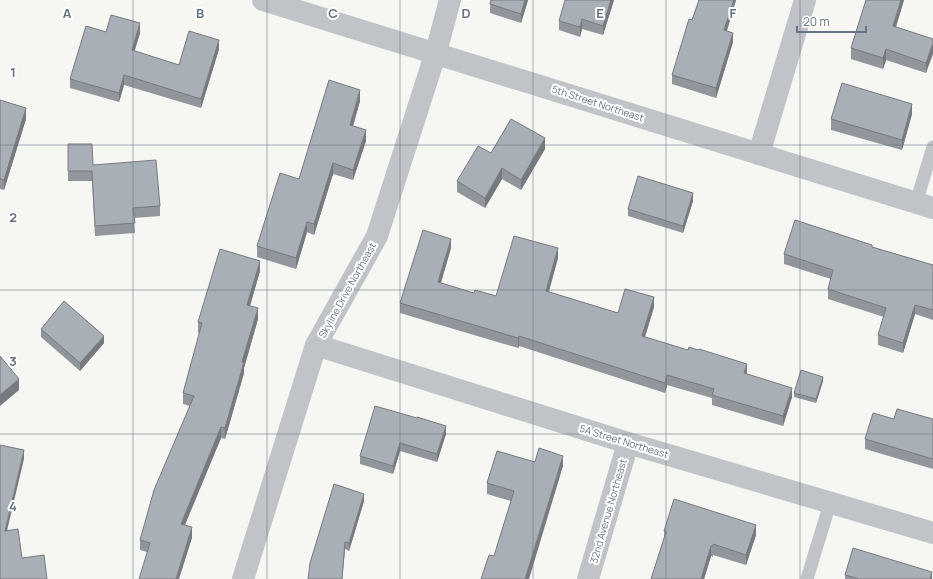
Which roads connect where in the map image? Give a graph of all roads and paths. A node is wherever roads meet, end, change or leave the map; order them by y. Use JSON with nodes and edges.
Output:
{"nodes":[{"id":1,"x":263,"y":0,"type":"edge"},
{"id":2,"x":450,"y":0,"type":"edge"},
{"id":3,"x":805,"y":0,"type":"edge"},
{"id":4,"x":436,"y":52,"type":"junction"},
{"id":5,"x":933,"y":147,"type":"edge"},
{"id":6,"x":759,"y":154,"type":"junction"},
{"id":7,"x":924,"y":205,"type":"edge"},
{"id":8,"x":316,"y":345,"type":"junction"},
{"id":9,"x":628,"y":443,"type":"junction"},
{"id":10,"x":830,"y":503,"type":"junction"},
{"id":11,"x":933,"y":533,"type":"edge"},
{"id":12,"x":243,"y":579,"type":"edge"},
{"id":13,"x":588,"y":579,"type":"edge"},
{"id":14,"x":807,"y":579,"type":"edge"}],
"edges":[{"from":1,"to":4,"type":"street","name":"5th Street Northeast"},
{"from":2,"to":4,"type":"street","name":"Skyline Drive Northeast"},
{"from":3,"to":6,"type":"street"},
{"from":4,"to":6,"type":"street","name":"5th Street Northeast"},
{"from":4,"to":8,"type":"street","name":"Skyline Drive Northeast"},
{"from":5,"to":7,"type":"lane"},
{"from":6,"to":7,"type":"street","name":"5th Street Northeast"},
{"from":8,"to":9,"type":"street","name":"5A Street Northeast"},
{"from":8,"to":12,"type":"street","name":"Skyline Drive Northeast"},
{"from":9,"to":10,"type":"street","name":"5A Street Northeast"},
{"from":9,"to":13,"type":"street","name":"32nd Avenue Northeast"},
{"from":10,"to":11,"type":"street","name":"5A Street Northeast"},
{"from":10,"to":14,"type":"lane"}]}
